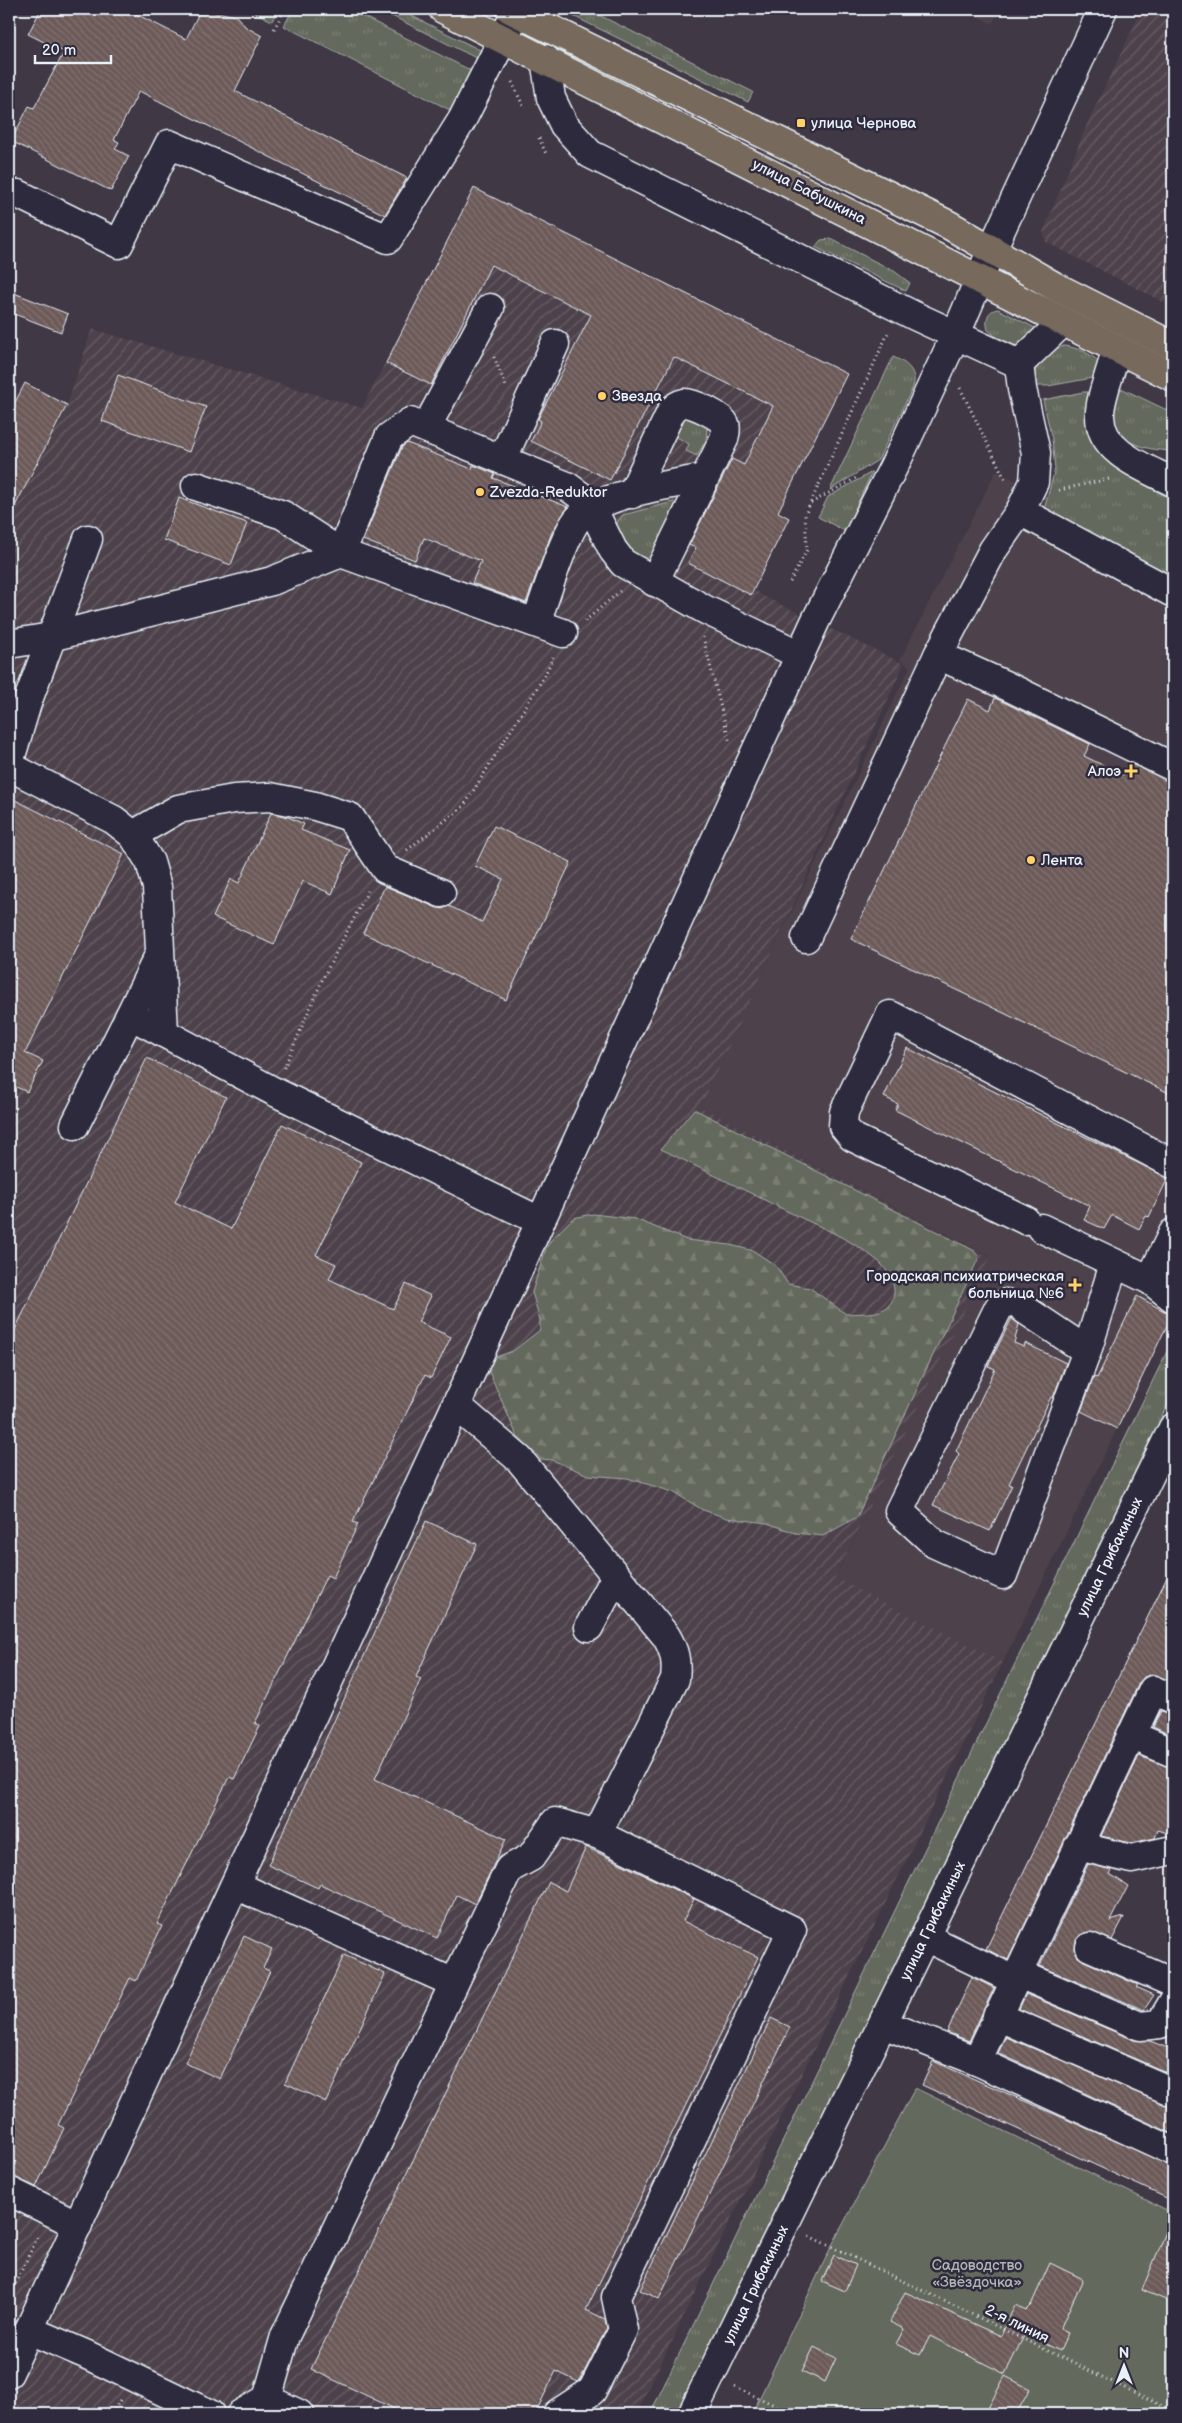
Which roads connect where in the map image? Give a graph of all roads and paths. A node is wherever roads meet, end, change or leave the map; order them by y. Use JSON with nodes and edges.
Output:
{"nodes":[{"id":1,"x":285,"y":9,"type":"edge"},
{"id":2,"x":443,"y":9,"type":"edge"},
{"id":3,"x":1103,"y":9,"type":"edge"},
{"id":4,"x":515,"y":10,"type":"edge"},
{"id":5,"x":274,"y":29,"type":"dead end"},
{"id":6,"x":503,"y":39,"type":"junction"},
{"id":7,"x":545,"y":59,"type":"junction"},
{"id":8,"x":18,"y":194,"type":"dead end"},
{"id":9,"x":992,"y":249,"type":"junction"},
{"id":10,"x":981,"y":280,"type":"junction"},
{"id":11,"x":486,"y":316,"type":"joint"},
{"id":12,"x":1063,"y":322,"type":"junction"},
{"id":13,"x":888,"y":333,"type":"dead end"},
{"id":14,"x":956,"y":334,"type":"junction"},
{"id":15,"x":556,"y":344,"type":"dead end"},
{"id":16,"x":1173,"y":346,"type":"edge"},
{"id":17,"x":1116,"y":349,"type":"junction"},
{"id":18,"x":944,"y":359,"type":"junction"},
{"id":19,"x":1019,"y":364,"type":"junction"},
{"id":20,"x":1173,"y":377,"type":"edge"},
{"id":21,"x":520,"y":422,"type":"junction"},
{"id":22,"x":426,"y":428,"type":"junction"},
{"id":23,"x":502,"y":460,"type":"junction"},
{"id":24,"x":1133,"y":462,"type":"junction"},
{"id":25,"x":1173,"y":466,"type":"edge"},
{"id":26,"x":860,"y":476,"type":"dead end"},
{"id":27,"x":704,"y":478,"type":"junction"},
{"id":28,"x":1173,"y":482,"type":"edge"},
{"id":29,"x":196,"y":486,"type":"dead end"},
{"id":30,"x":1055,"y":491,"type":"dead end"},
{"id":31,"x":632,"y":494,"type":"junction"},
{"id":32,"x":811,"y":503,"type":"junction"},
{"id":33,"x":592,"y":508,"type":"junction"},
{"id":34,"x":1020,"y":512,"type":"junction"},
{"id":35,"x":88,"y":539,"type":"dead end"},
{"id":36,"x":341,"y":552,"type":"junction"},
{"id":37,"x":647,"y":578,"type":"junction"},
{"id":38,"x":790,"y":582,"type":"dead end"},
{"id":39,"x":1173,"y":593,"type":"edge"},
{"id":40,"x":704,"y":609,"type":"junction"},
{"id":41,"x":536,"y":622,"type":"junction"},
{"id":42,"x":562,"y":633,"type":"joint"},
{"id":43,"x":51,"y":637,"type":"junction"},
{"id":44,"x":9,"y":644,"type":"edge"},
{"id":45,"x":800,"y":655,"type":"junction"},
{"id":46,"x":938,"y":655,"type":"junction"},
{"id":47,"x":731,"y":746,"type":"dead end"},
{"id":48,"x":9,"y":764,"type":"edge"},
{"id":49,"x":1173,"y":767,"type":"edge"},
{"id":50,"x":133,"y":835,"type":"junction"},
{"id":51,"x":441,"y":893,"type":"dead end"},
{"id":52,"x":806,"y":938,"type":"dead end"},
{"id":53,"x":160,"y":953,"type":"junction"},
{"id":54,"x":130,"y":1015,"type":"junction"},
{"id":55,"x":164,"y":1033,"type":"junction"},
{"id":56,"x":75,"y":1125,"type":"dead end"},
{"id":57,"x":1173,"y":1164,"type":"edge"},
{"id":58,"x":540,"y":1221,"type":"junction"},
{"id":59,"x":1173,"y":1233,"type":"edge"},
{"id":60,"x":1114,"y":1264,"type":"junction"},
{"id":61,"x":1150,"y":1280,"type":"junction"},
{"id":62,"x":1173,"y":1298,"type":"edge"},
{"id":63,"x":1087,"y":1351,"type":"junction"},
{"id":64,"x":456,"y":1405,"type":"junction"},
{"id":65,"x":1173,"y":1428,"type":"edge"},
{"id":66,"x":616,"y":1576,"type":"junction"},
{"id":67,"x":589,"y":1627,"type":"dead end"},
{"id":68,"x":1173,"y":1699,"type":"edge"},
{"id":69,"x":1131,"y":1735,"type":"junction"},
{"id":70,"x":1173,"y":1753,"type":"edge"},
{"id":71,"x":597,"y":1834,"type":"junction"},
{"id":72,"x":1078,"y":1846,"type":"junction"},
{"id":73,"x":1173,"y":1850,"type":"edge"},
{"id":74,"x":235,"y":1885,"type":"junction"},
{"id":75,"x":925,"y":1937,"type":"junction"},
{"id":76,"x":1090,"y":1947,"type":"dead end"},
{"id":77,"x":1016,"y":1976,"type":"junction"},
{"id":78,"x":454,"y":1982,"type":"junction"},
{"id":79,"x":1173,"y":1983,"type":"edge"},
{"id":80,"x":1173,"y":2002,"type":"edge"},
{"id":81,"x":997,"y":2016,"type":"junction"},
{"id":82,"x":883,"y":2024,"type":"junction"},
{"id":83,"x":976,"y":2061,"type":"junction"},
{"id":84,"x":1173,"y":2092,"type":"edge"},
{"id":85,"x":1173,"y":2150,"type":"edge"},
{"id":86,"x":9,"y":2191,"type":"edge"},
{"id":87,"x":50,"y":2211,"type":"junction"},
{"id":88,"x":78,"y":2224,"type":"junction"},
{"id":89,"x":786,"y":2225,"type":"junction"},
{"id":90,"x":9,"y":2297,"type":"edge"},
{"id":91,"x":29,"y":2330,"type":"junction"},
{"id":92,"x":9,"y":2373,"type":"edge"},
{"id":93,"x":712,"y":2375,"type":"junction"},
{"id":94,"x":267,"y":2399,"type":"junction"},
{"id":95,"x":1173,"y":2410,"type":"edge"},
{"id":96,"x":210,"y":2414,"type":"edge"},
{"id":97,"x":241,"y":2414,"type":"edge"},
{"id":98,"x":299,"y":2414,"type":"edge"},
{"id":99,"x":557,"y":2414,"type":"edge"},
{"id":100,"x":692,"y":2414,"type":"edge"},
{"id":101,"x":794,"y":2414,"type":"edge"}],
"edges":[{"from":1,"to":5,"type":"path"},
{"from":2,"to":6,"type":"main road","name":"улица Бабушкина"},
{"from":3,"to":9,"type":"street"},
{"from":4,"to":6,"type":"street"},
{"from":4,"to":9,"type":"main road","name":"улица Бабушкина"},
{"from":6,"to":7,"type":"main road","name":"улица Бабушкина"},
{"from":6,"to":8,"type":"street"},
{"from":7,"to":10,"type":"main road","name":"улица Бабушкина"},
{"from":7,"to":14,"type":"street"},
{"from":9,"to":10,"type":"street"},
{"from":9,"to":16,"type":"main road","name":"улица Бабушкина"},
{"from":10,"to":12,"type":"main road","name":"улица Бабушкина"},
{"from":10,"to":14,"type":"street"},
{"from":11,"to":21,"type":"path"},
{"from":11,"to":22,"type":"street"},
{"from":12,"to":17,"type":"main road","name":"улица Бабушкина"},
{"from":12,"to":19,"type":"street"},
{"from":13,"to":32,"type":"path"},
{"from":14,"to":18,"type":"street"},
{"from":14,"to":19,"type":"street"},
{"from":15,"to":21,"type":"street"},
{"from":17,"to":20,"type":"main road","name":"улица Бабушкина"},
{"from":17,"to":24,"type":"street"},
{"from":18,"to":34,"type":"path"},
{"from":18,"to":45,"type":"street"},
{"from":19,"to":34,"type":"street"},
{"from":21,"to":23,"type":"street"},
{"from":22,"to":23,"type":"street"},
{"from":22,"to":36,"type":"street"},
{"from":23,"to":33,"type":"street"},
{"from":24,"to":25,"type":"street"},
{"from":24,"to":28,"type":"street"},
{"from":24,"to":30,"type":"path"},
{"from":26,"to":32,"type":"path"},
{"from":27,"to":31,"type":"street"},
{"from":27,"to":31,"type":"street"},
{"from":27,"to":37,"type":"street"},
{"from":29,"to":36,"type":"street"},
{"from":31,"to":33,"type":"street"},
{"from":32,"to":38,"type":"path"},
{"from":33,"to":37,"type":"street"},
{"from":33,"to":41,"type":"street"},
{"from":34,"to":39,"type":"street"},
{"from":34,"to":46,"type":"street"},
{"from":35,"to":43,"type":"street"},
{"from":36,"to":41,"type":"street"},
{"from":36,"to":43,"type":"street"},
{"from":37,"to":40,"type":"street"},
{"from":37,"to":42,"type":"path"},
{"from":40,"to":45,"type":"street"},
{"from":40,"to":47,"type":"path"},
{"from":41,"to":42,"type":"street"},
{"from":43,"to":44,"type":"street"},
{"from":43,"to":48,"type":"street"},
{"from":45,"to":58,"type":"street"},
{"from":46,"to":49,"type":"street"},
{"from":46,"to":52,"type":"street"},
{"from":48,"to":50,"type":"street"},
{"from":50,"to":51,"type":"street"},
{"from":50,"to":53,"type":"street"},
{"from":53,"to":54,"type":"street"},
{"from":53,"to":55,"type":"street"},
{"from":54,"to":55,"type":"street"},
{"from":54,"to":56,"type":"street"},
{"from":55,"to":58,"type":"street"},
{"from":57,"to":60,"type":"street"},
{"from":58,"to":64,"type":"street"},
{"from":59,"to":61,"type":"street"},
{"from":60,"to":61,"type":"street"},
{"from":60,"to":63,"type":"street"},
{"from":61,"to":62,"type":"street"},
{"from":63,"to":63,"type":"street"},
{"from":64,"to":66,"type":"street"},
{"from":64,"to":74,"type":"street"},
{"from":65,"to":75,"type":"street","name":"улица Грибакиных"},
{"from":66,"to":67,"type":"street"},
{"from":66,"to":71,"type":"street"},
{"from":68,"to":69,"type":"street"},
{"from":69,"to":70,"type":"street"},
{"from":69,"to":72,"type":"street"},
{"from":71,"to":78,"type":"street"},
{"from":71,"to":99,"type":"street"},
{"from":72,"to":73,"type":"street"},
{"from":72,"to":77,"type":"street"},
{"from":74,"to":78,"type":"street"},
{"from":74,"to":88,"type":"street"},
{"from":75,"to":77,"type":"street"},
{"from":75,"to":82,"type":"street","name":"улица Грибакиных"},
{"from":76,"to":79,"type":"street"},
{"from":77,"to":80,"type":"street"},
{"from":77,"to":81,"type":"street"},
{"from":78,"to":94,"type":"street"},
{"from":81,"to":83,"type":"street"},
{"from":81,"to":84,"type":"street"},
{"from":82,"to":83,"type":"street"},
{"from":82,"to":89,"type":"street","name":"улица Грибакиных"},
{"from":83,"to":85,"type":"street"},
{"from":86,"to":87,"type":"street"},
{"from":87,"to":88,"type":"street"},
{"from":87,"to":90,"type":"path"},
{"from":88,"to":91,"type":"street"},
{"from":89,"to":93,"type":"street","name":"улица Грибакиных"},
{"from":89,"to":95,"type":"path","name":"2-я линия"},
{"from":91,"to":92,"type":"street"},
{"from":91,"to":96,"type":"street"},
{"from":93,"to":100,"type":"street","name":"улица Грибакиных"},
{"from":93,"to":101,"type":"path"},
{"from":94,"to":97,"type":"street"},
{"from":94,"to":98,"type":"street"}]}
